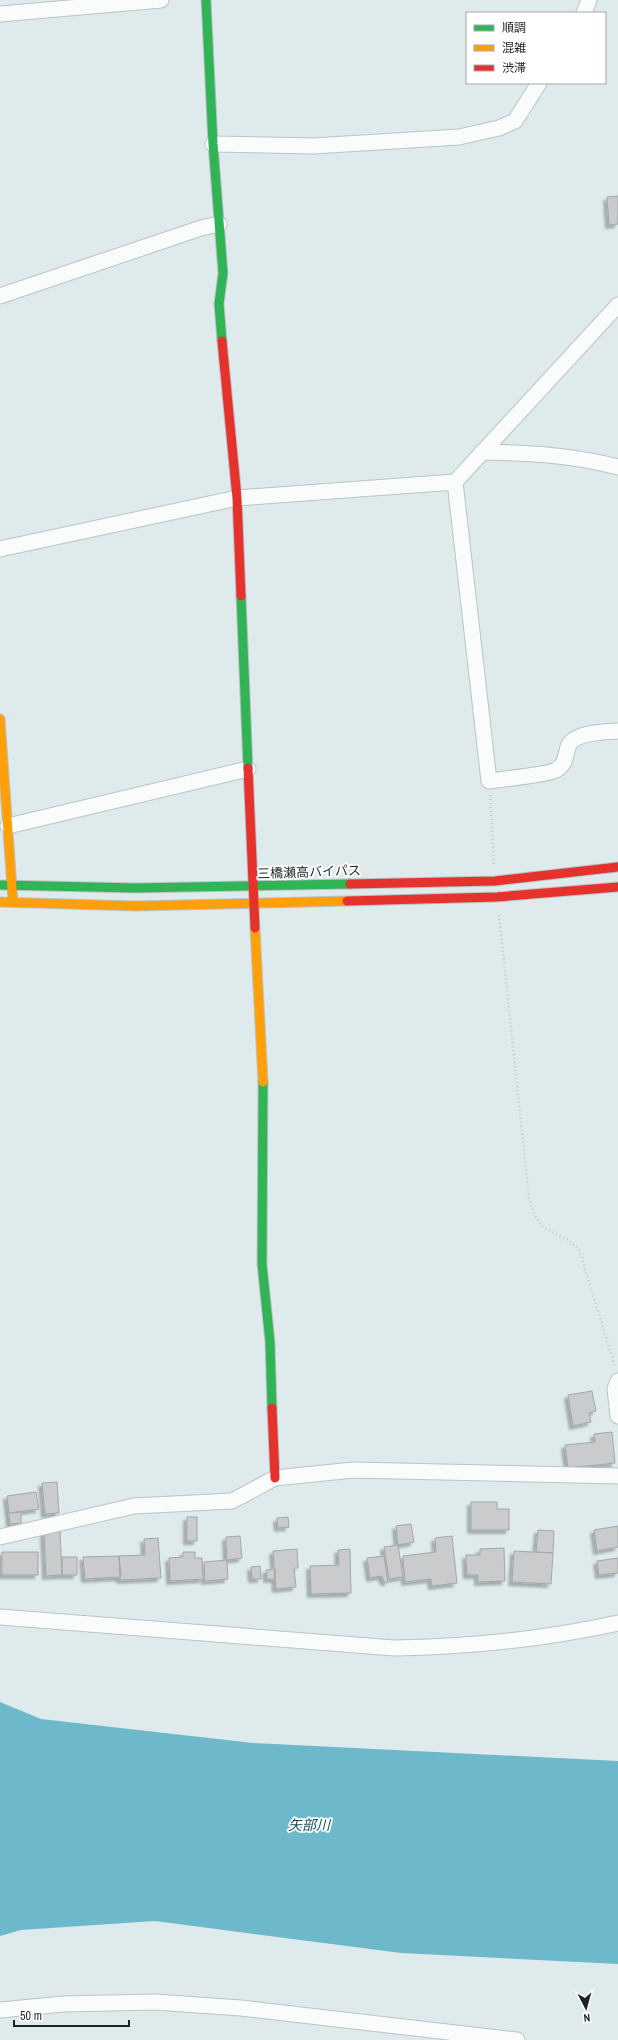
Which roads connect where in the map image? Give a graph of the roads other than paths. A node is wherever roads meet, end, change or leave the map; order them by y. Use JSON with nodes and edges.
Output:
{"nodes":[{"id":1,"x":161,"y":0,"type":"edge"},
{"id":2,"x":206,"y":0,"type":"edge"},
{"id":3,"x":589,"y":0,"type":"edge"},
{"id":4,"x":584,"y":12,"type":"edge"},
{"id":5,"x":0,"y":14,"type":"edge"},
{"id":6,"x":538,"y":84,"type":"edge"},
{"id":7,"x":213,"y":144,"type":"junction"},
{"id":8,"x":219,"y":224,"type":"junction"},
{"id":9,"x":0,"y":296,"type":"edge"},
{"id":10,"x":618,"y":305,"type":"edge"},
{"id":11,"x":482,"y":452,"type":"junction"},
{"id":12,"x":618,"y":467,"type":"edge"},
{"id":13,"x":455,"y":482,"type":"junction"},
{"id":14,"x":237,"y":498,"type":"junction"},
{"id":15,"x":0,"y":549,"type":"edge"},
{"id":16,"x":0,"y":719,"type":"edge"},
{"id":17,"x":618,"y":731,"type":"edge"},
{"id":18,"x":248,"y":769,"type":"junction"},
{"id":19,"x":8,"y":826,"type":"junction"},
{"id":20,"x":618,"y":867,"type":"edge"},
{"id":21,"x":0,"y":885,"type":"edge"},
{"id":22,"x":13,"y":886,"type":"junction"},
{"id":23,"x":252,"y":887,"type":"junction"},
{"id":24,"x":618,"y":887,"type":"edge"},
{"id":25,"x":0,"y":902,"type":"edge"},
{"id":26,"x":14,"y":903,"type":"junction"},
{"id":27,"x":254,"y":903,"type":"junction"},
{"id":28,"x":617,"y":1375,"type":"edge"},
{"id":29,"x":618,"y":1416,"type":"edge"},
{"id":30,"x":618,"y":1476,"type":"edge"},
{"id":31,"x":275,"y":1478,"type":"junction"},
{"id":32,"x":0,"y":1537,"type":"edge"},
{"id":33,"x":0,"y":1617,"type":"edge"},
{"id":34,"x":618,"y":1623,"type":"edge"},
{"id":35,"x":0,"y":2010,"type":"edge"},
{"id":36,"x":517,"y":2040,"type":"edge"}],
"edges":[{"from":1,"to":5,"type":"street"},
{"from":2,"to":7,"type":"main road"},
{"from":3,"to":4,"type":"street"},
{"from":6,"to":7,"type":"street"},
{"from":7,"to":8,"type":"main road"},
{"from":8,"to":9,"type":"street"},
{"from":8,"to":14,"type":"main road"},
{"from":10,"to":11,"type":"street"},
{"from":11,"to":12,"type":"street"},
{"from":11,"to":13,"type":"street"},
{"from":13,"to":14,"type":"street"},
{"from":13,"to":17,"type":"street"},
{"from":14,"to":15,"type":"street"},
{"from":14,"to":18,"type":"main road"},
{"from":16,"to":19,"type":"main road"},
{"from":18,"to":19,"type":"street"},
{"from":18,"to":23,"type":"main road"},
{"from":19,"to":22,"type":"main road"},
{"from":20,"to":23,"type":"main road","name":"三橋瀬高バイパス"},
{"from":21,"to":22,"type":"main road","name":"三橋瀬高バイパス"},
{"from":22,"to":23,"type":"main road","name":"三橋瀬高バイパス"},
{"from":22,"to":26,"type":"main road"},
{"from":23,"to":27,"type":"main road"},
{"from":24,"to":27,"type":"main road"},
{"from":25,"to":26,"type":"main road"},
{"from":26,"to":27,"type":"main road"},
{"from":27,"to":31,"type":"main road"},
{"from":28,"to":29,"type":"street"},
{"from":30,"to":31,"type":"street"},
{"from":31,"to":32,"type":"street"},
{"from":33,"to":34,"type":"street"},
{"from":35,"to":36,"type":"street"}]}
